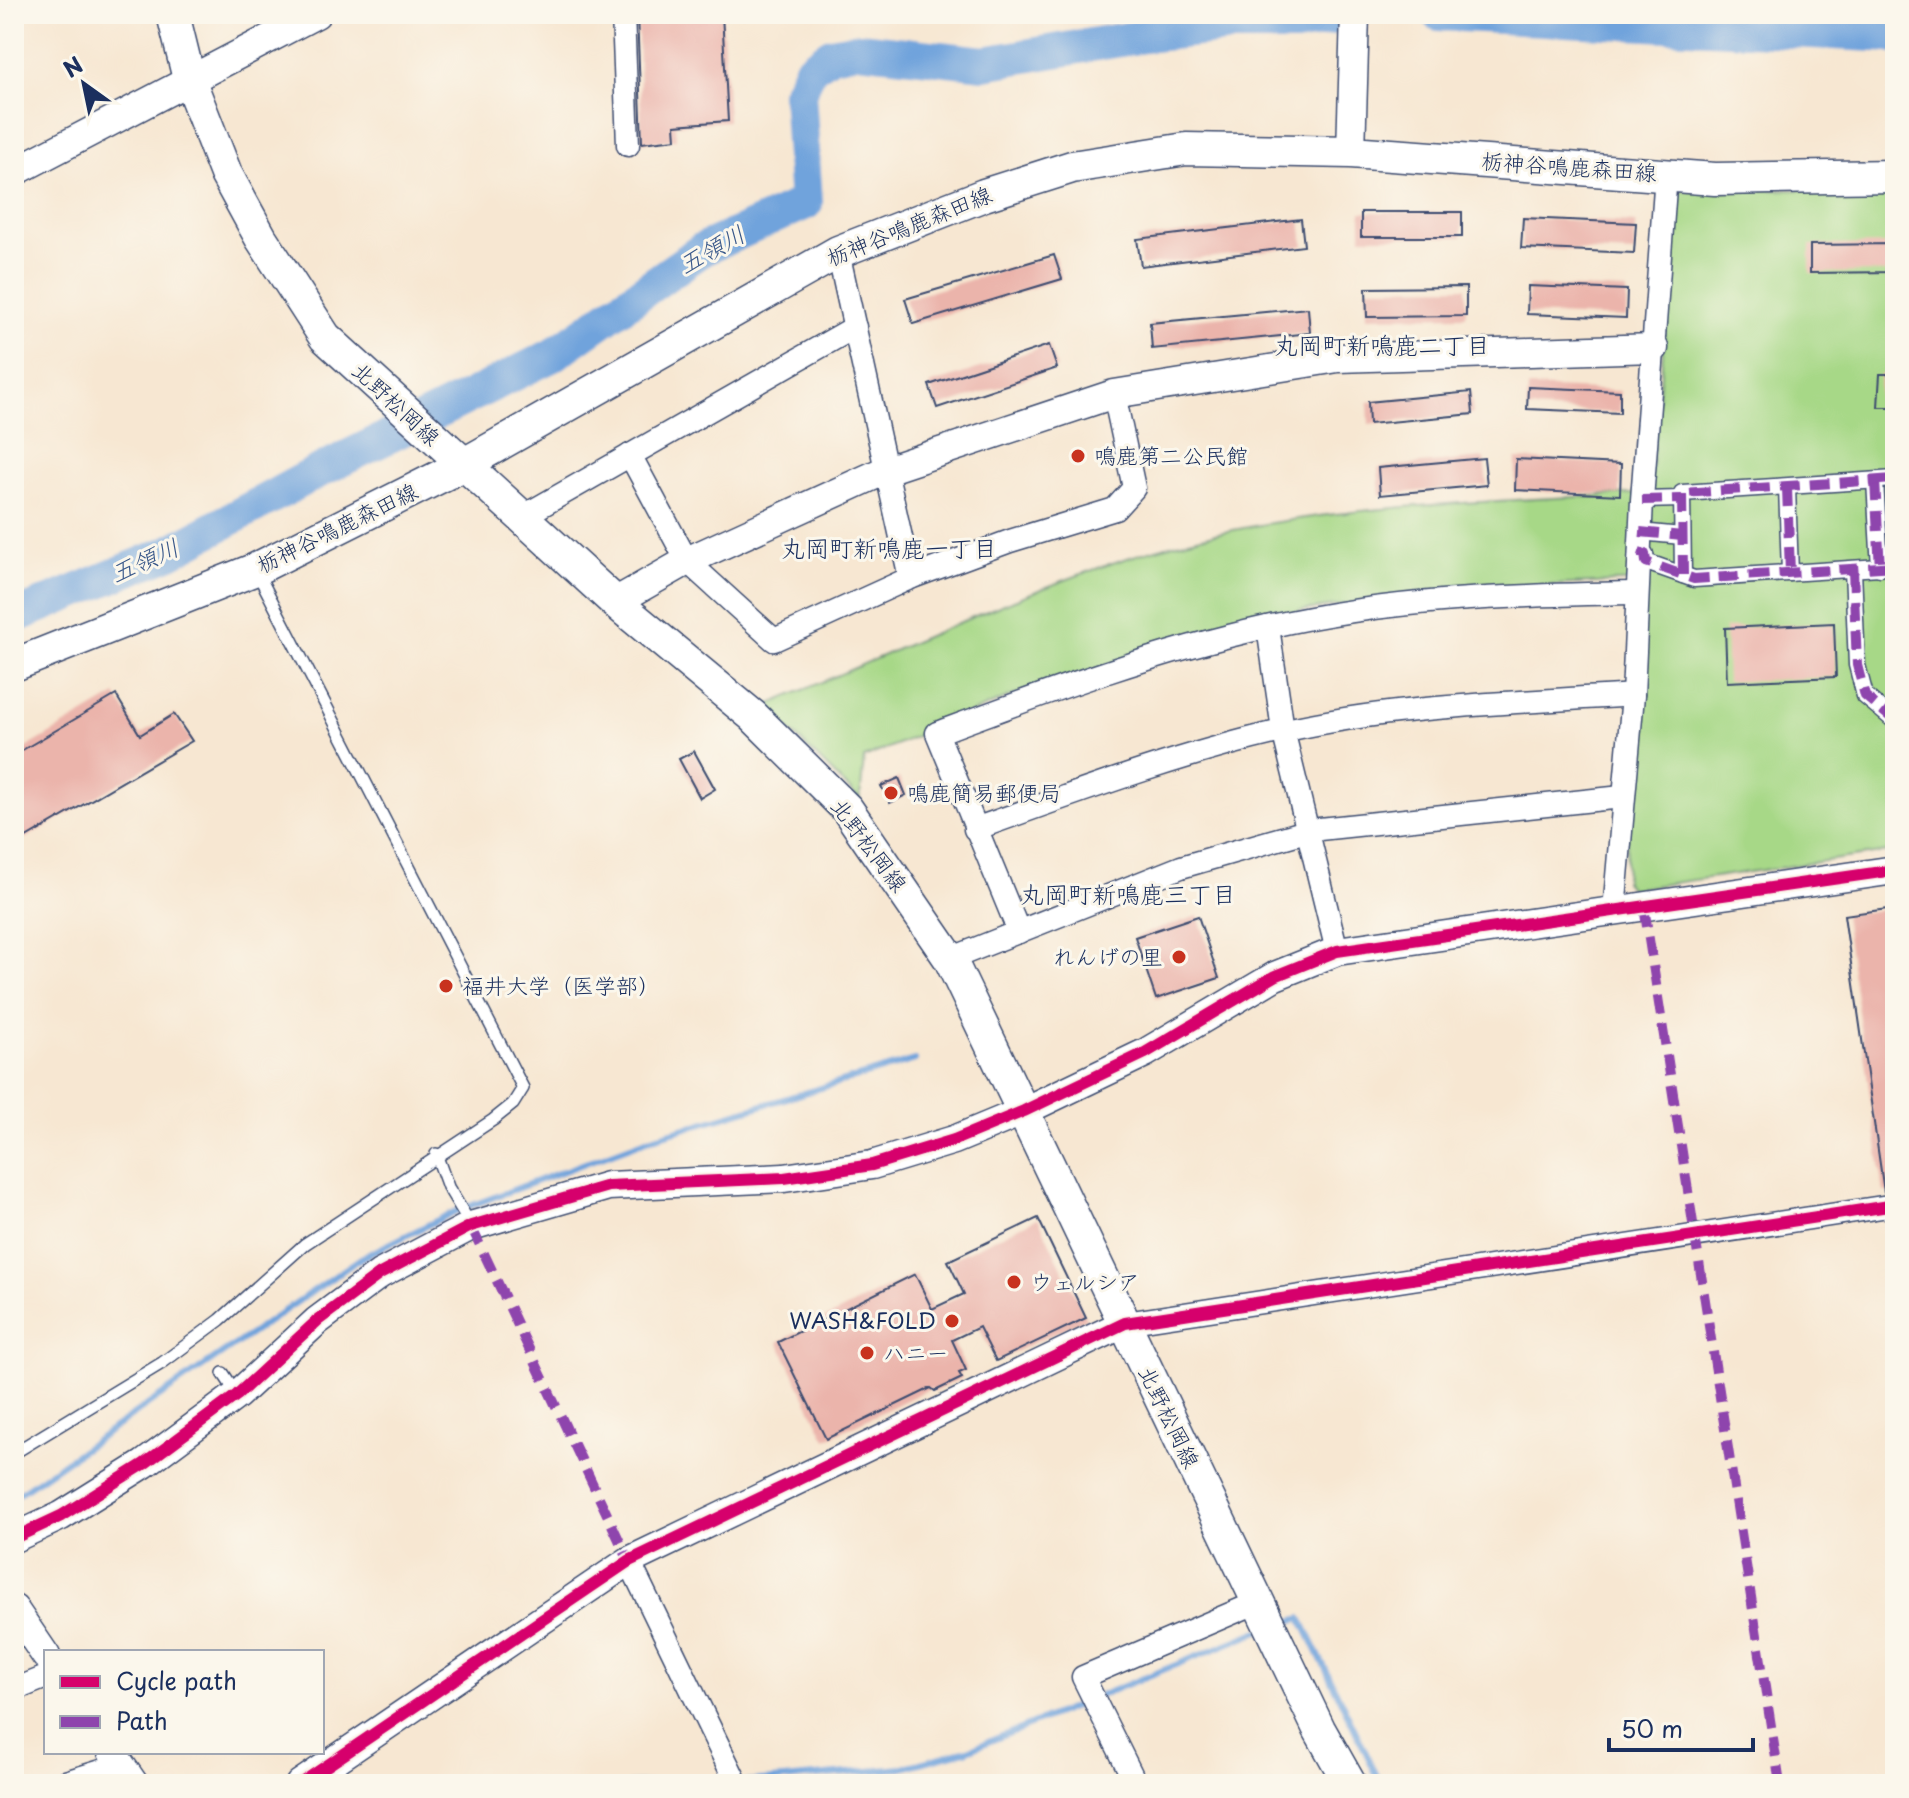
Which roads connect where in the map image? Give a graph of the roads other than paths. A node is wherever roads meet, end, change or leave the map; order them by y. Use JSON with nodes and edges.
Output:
{"nodes":[{"id":1,"x":173,"y":14,"type":"edge"},
{"id":2,"x":316,"y":14,"type":"edge"},
{"id":3,"x":623,"y":14,"type":"edge"},
{"id":4,"x":1355,"y":14,"type":"edge"},
{"id":5,"x":189,"y":79,"type":"junction"},
{"id":6,"x":628,"y":145,"type":"dead end"},
{"id":7,"x":1351,"y":152,"type":"junction"},
{"id":8,"x":14,"y":172,"type":"edge"},
{"id":9,"x":1666,"y":174,"type":"junction"},
{"id":10,"x":1895,"y":176,"type":"edge"},
{"id":11,"x":838,"y":252,"type":"junction"},
{"id":12,"x":855,"y":327,"type":"junction"},
{"id":13,"x":1654,"y":348,"type":"junction"},
{"id":14,"x":1114,"y":394,"type":"junction"},
{"id":15,"x":630,"y":455,"type":"junction"},
{"id":16,"x":461,"y":466,"type":"junction"},
{"id":17,"x":886,"y":470,"type":"junction"},
{"id":18,"x":1895,"y":479,"type":"edge"},
{"id":19,"x":1875,"y":481,"type":"junction"},
{"id":20,"x":1787,"y":487,"type":"junction"},
{"id":21,"x":1682,"y":499,"type":"junction"},
{"id":22,"x":1642,"y":500,"type":"junction"},
{"id":23,"x":520,"y":518,"type":"junction"},
{"id":24,"x":1682,"y":536,"type":"junction"},
{"id":25,"x":1640,"y":542,"type":"junction"},
{"id":26,"x":687,"y":561,"type":"junction"},
{"id":27,"x":1887,"y":567,"type":"edge"},
{"id":28,"x":256,"y":569,"type":"junction"},
{"id":29,"x":1853,"y":570,"type":"junction"},
{"id":30,"x":1790,"y":573,"type":"junction"},
{"id":31,"x":1683,"y":575,"type":"junction"},
{"id":32,"x":910,"y":578,"type":"junction"},
{"id":33,"x":1636,"y":593,"type":"junction"},
{"id":34,"x":615,"y":602,"type":"junction"},
{"id":35,"x":1268,"y":627,"type":"junction"},
{"id":36,"x":14,"y":665,"type":"edge"},
{"id":37,"x":1633,"y":695,"type":"junction"},
{"id":38,"x":1895,"y":721,"type":"edge"},
{"id":39,"x":1283,"y":730,"type":"junction"},
{"id":40,"x":1622,"y":797,"type":"junction"},
{"id":41,"x":975,"y":829,"type":"junction"},
{"id":42,"x":1310,"y":830,"type":"junction"},
{"id":43,"x":1895,"y":870,"type":"edge"},
{"id":44,"x":1614,"y":911,"type":"junction"},
{"id":45,"x":1019,"y":932,"type":"junction"},
{"id":46,"x":1337,"y":951,"type":"junction"},
{"id":47,"x":950,"y":959,"type":"junction"},
{"id":48,"x":1024,"y":1111,"type":"junction"},
{"id":49,"x":436,"y":1154,"type":"junction"},
{"id":50,"x":1895,"y":1205,"type":"edge"},
{"id":51,"x":471,"y":1226,"type":"junction"},
{"id":52,"x":1125,"y":1323,"type":"junction"},
{"id":53,"x":14,"y":1453,"type":"edge"},
{"id":54,"x":14,"y":1538,"type":"edge"},
{"id":55,"x":629,"y":1561,"type":"junction"},
{"id":56,"x":1258,"y":1602,"type":"junction"},
{"id":57,"x":14,"y":1609,"type":"edge"},
{"id":58,"x":44,"y":1653,"type":"edge"},
{"id":59,"x":44,"y":1678,"type":"edge"},
{"id":60,"x":14,"y":1690,"type":"edge"},
{"id":61,"x":122,"y":1767,"type":"edge"},
{"id":62,"x":1126,"y":1780,"type":"edge"},
{"id":63,"x":59,"y":1784,"type":"edge"},
{"id":64,"x":300,"y":1784,"type":"edge"},
{"id":65,"x":737,"y":1784,"type":"edge"},
{"id":66,"x":1350,"y":1784,"type":"edge"}],
"edges":[{"from":1,"to":5,"type":"main road","name":"北野松岡線"},
{"from":2,"to":5,"type":"street"},
{"from":3,"to":6,"type":"street"},
{"from":4,"to":7,"type":"street"},
{"from":5,"to":8,"type":"street"},
{"from":5,"to":16,"type":"main road","name":"北野松岡線"},
{"from":7,"to":9,"type":"main road","name":"栃神谷鳴鹿森田線"},
{"from":7,"to":11,"type":"main road","name":"栃神谷鳴鹿森田線"},
{"from":9,"to":10,"type":"main road","name":"栃神谷鳴鹿森田線"},
{"from":9,"to":13,"type":"street"},
{"from":11,"to":12,"type":"street"},
{"from":11,"to":16,"type":"main road","name":"栃神谷鳴鹿森田線"},
{"from":12,"to":15,"type":"street"},
{"from":12,"to":17,"type":"street"},
{"from":13,"to":14,"type":"street"},
{"from":13,"to":22,"type":"street"},
{"from":14,"to":17,"type":"street"},
{"from":14,"to":32,"type":"street"},
{"from":15,"to":23,"type":"street"},
{"from":15,"to":26,"type":"street"},
{"from":16,"to":23,"type":"main road","name":"北野松岡線"},
{"from":16,"to":28,"type":"main road","name":"栃神谷鳴鹿森田線"},
{"from":17,"to":26,"type":"street"},
{"from":17,"to":32,"type":"street"},
{"from":18,"to":19,"type":"street"},
{"from":19,"to":20,"type":"street"},
{"from":19,"to":27,"type":"street"},
{"from":20,"to":21,"type":"street"},
{"from":20,"to":30,"type":"street"},
{"from":21,"to":22,"type":"street"},
{"from":21,"to":24,"type":"street"},
{"from":22,"to":25,"type":"street"},
{"from":23,"to":34,"type":"main road","name":"北野松岡線"},
{"from":24,"to":25,"type":"street"},
{"from":24,"to":31,"type":"street"},
{"from":25,"to":31,"type":"street"},
{"from":25,"to":33,"type":"street"},
{"from":26,"to":32,"type":"street"},
{"from":26,"to":34,"type":"street"},
{"from":27,"to":29,"type":"street"},
{"from":28,"to":36,"type":"main road","name":"栃神谷鳴鹿森田線"},
{"from":28,"to":49,"type":"lane"},
{"from":29,"to":30,"type":"street"},
{"from":29,"to":38,"type":"street"},
{"from":30,"to":31,"type":"street"},
{"from":33,"to":35,"type":"street"},
{"from":33,"to":37,"type":"street"},
{"from":34,"to":47,"type":"main road","name":"北野松岡線"},
{"from":35,"to":39,"type":"street"},
{"from":35,"to":41,"type":"street"},
{"from":37,"to":39,"type":"street"},
{"from":37,"to":40,"type":"street"},
{"from":39,"to":41,"type":"street"},
{"from":39,"to":42,"type":"street"},
{"from":40,"to":42,"type":"street"},
{"from":40,"to":44,"type":"street"},
{"from":41,"to":45,"type":"street"},
{"from":42,"to":45,"type":"street"},
{"from":42,"to":46,"type":"street"},
{"from":43,"to":44,"type":"street"},
{"from":44,"to":46,"type":"street"},
{"from":45,"to":47,"type":"street"},
{"from":46,"to":48,"type":"street"},
{"from":47,"to":48,"type":"main road","name":"北野松岡線"},
{"from":48,"to":51,"type":"street"},
{"from":48,"to":52,"type":"main road","name":"北野松岡線"},
{"from":49,"to":51,"type":"lane"},
{"from":49,"to":53,"type":"lane"},
{"from":50,"to":52,"type":"street"},
{"from":51,"to":54,"type":"street"},
{"from":52,"to":55,"type":"street"},
{"from":52,"to":56,"type":"main road","name":"北野松岡線"},
{"from":55,"to":64,"type":"street"},
{"from":55,"to":65,"type":"street"},
{"from":56,"to":62,"type":"street"},
{"from":56,"to":66,"type":"main road","name":"北野松岡線"},
{"from":57,"to":58,"type":"street"},
{"from":59,"to":60,"type":"street"},
{"from":61,"to":63,"type":"street"}]}
